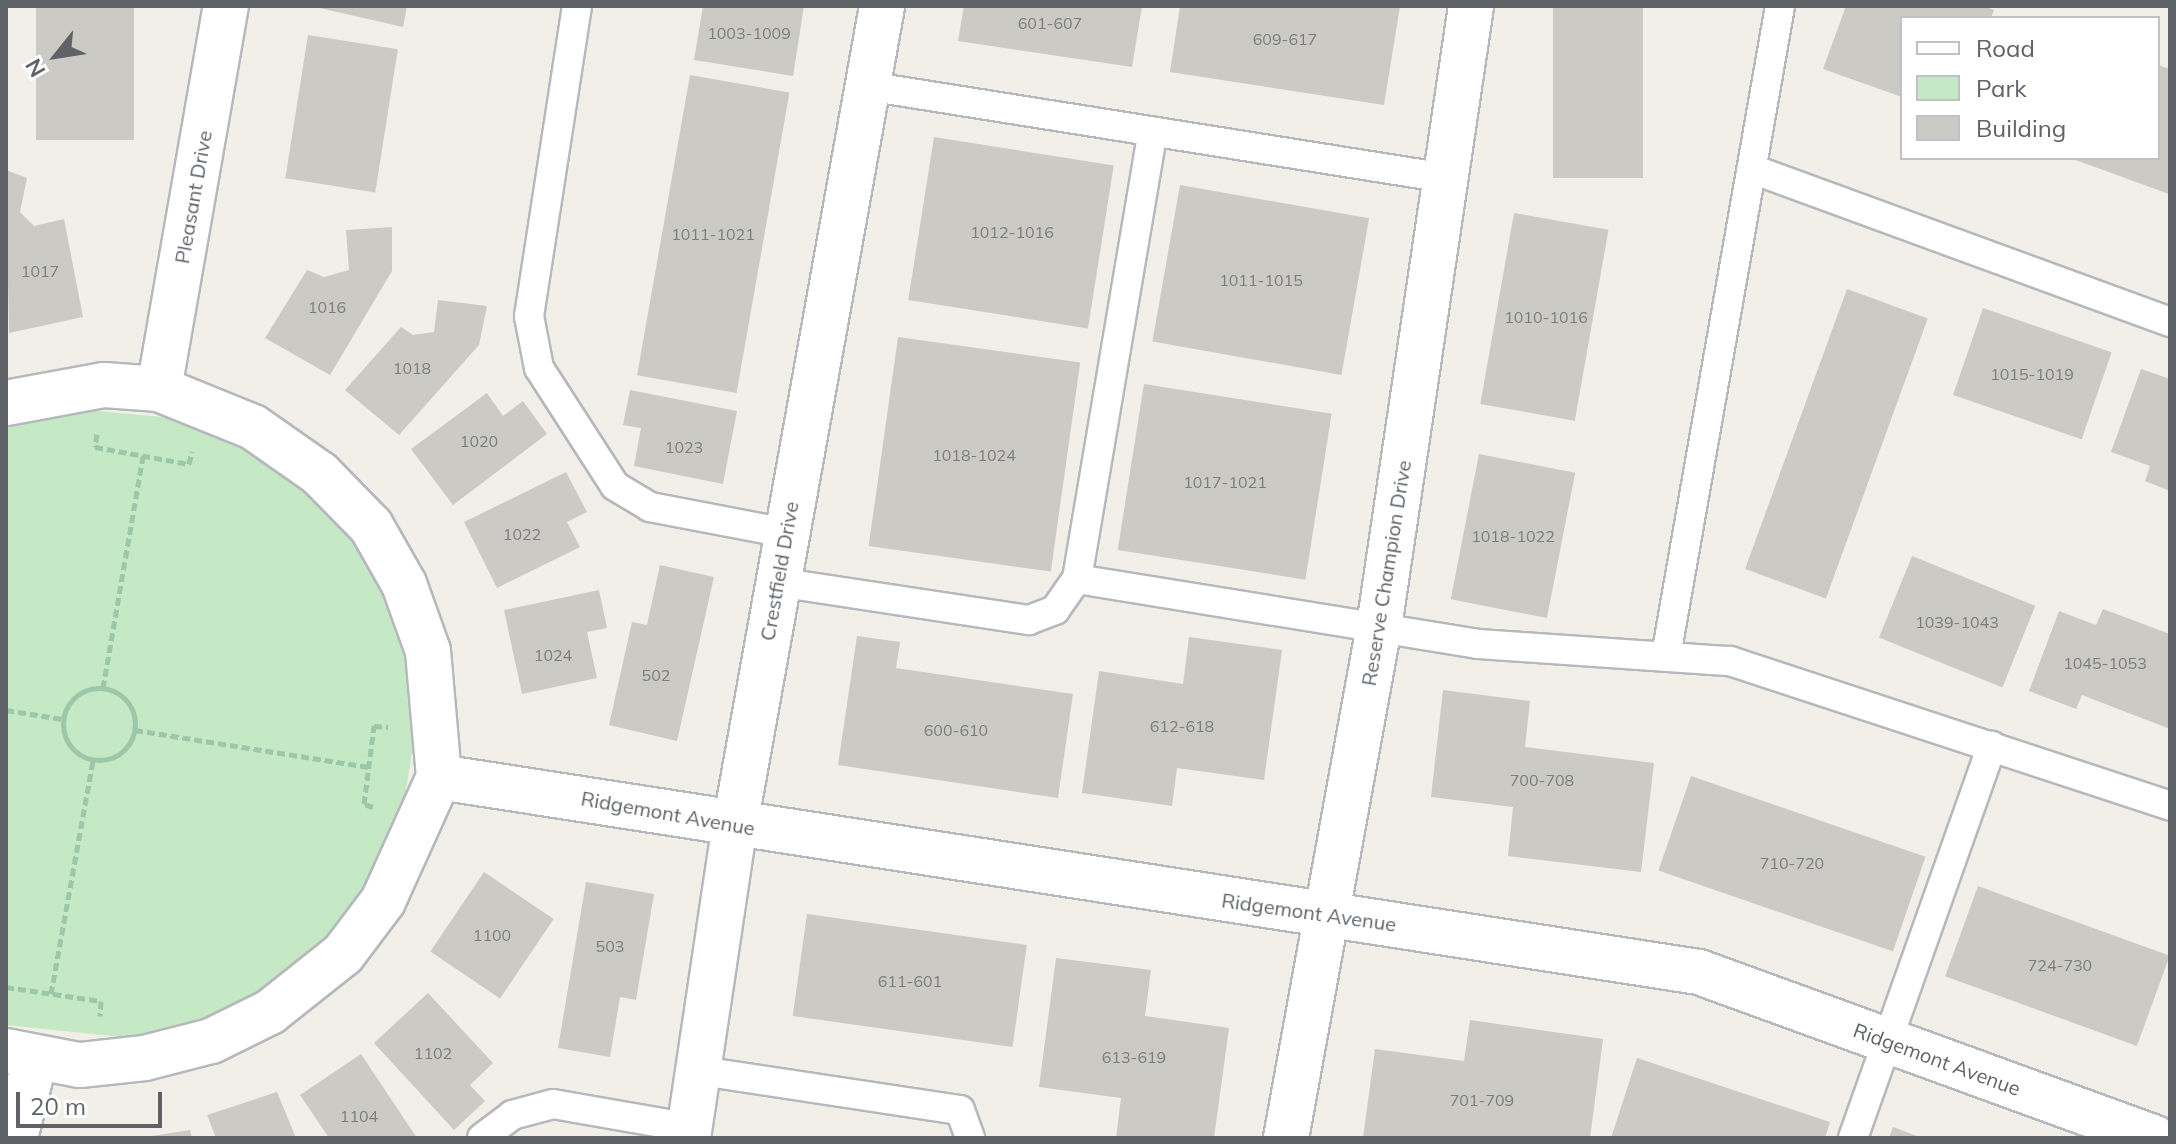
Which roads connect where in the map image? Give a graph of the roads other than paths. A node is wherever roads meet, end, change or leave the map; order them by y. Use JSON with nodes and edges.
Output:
{"nodes":[{"id":1,"x":226,"y":6,"type":"edge"},
{"id":2,"x":577,"y":6,"type":"edge"},
{"id":3,"x":882,"y":6,"type":"edge"},
{"id":4,"x":1471,"y":6,"type":"edge"},
{"id":5,"x":1780,"y":6,"type":"edge"},
{"id":6,"x":867,"y":86,"type":"junction"},
{"id":7,"x":1153,"y":131,"type":"junction"},
{"id":8,"x":1752,"y":169,"type":"junction"},
{"id":9,"x":1446,"y":178,"type":"junction"},
{"id":10,"x":2170,"y":322,"type":"edge"},
{"id":11,"x":159,"y":389,"type":"junction"},
{"id":12,"x":6,"y":403,"type":"edge"},
{"id":13,"x":786,"y":533,"type":"junction"},
{"id":14,"x":1077,"y":579,"type":"junction"},
{"id":15,"x":777,"y":582,"type":"junction"},
{"id":16,"x":1379,"y":627,"type":"junction"},
{"id":17,"x":1666,"y":656,"type":"junction"},
{"id":18,"x":1992,"y":746,"type":"junction"},
{"id":19,"x":439,"y":777,"type":"junction"},
{"id":20,"x":2170,"y":806,"type":"edge"},
{"id":21,"x":735,"y":825,"type":"junction"},
{"id":22,"x":1327,"y":913,"type":"junction"},
{"id":23,"x":1891,"y":1042,"type":"junction"},
{"id":24,"x":20,"y":1055,"type":"edge"},
{"id":25,"x":701,"y":1071,"type":"junction"},
{"id":26,"x":689,"y":1133,"type":"edge"},
{"id":27,"x":15,"y":1138,"type":"edge"},
{"id":28,"x":482,"y":1138,"type":"edge"},
{"id":29,"x":970,"y":1138,"type":"edge"},
{"id":30,"x":1286,"y":1138,"type":"edge"},
{"id":31,"x":1853,"y":1138,"type":"edge"},
{"id":32,"x":2154,"y":1138,"type":"edge"}],
"edges":[{"from":1,"to":11,"type":"street","name":"Pleasant Drive"},
{"from":2,"to":13,"type":"lane"},
{"from":3,"to":6,"type":"street","name":"Crestfield Drive"},
{"from":4,"to":9,"type":"street","name":"Reserve Champion Drive"},
{"from":5,"to":8,"type":"lane"},
{"from":6,"to":7,"type":"lane"},
{"from":6,"to":13,"type":"street","name":"Crestfield Drive"},
{"from":7,"to":9,"type":"lane"},
{"from":7,"to":14,"type":"lane"},
{"from":8,"to":10,"type":"lane"},
{"from":8,"to":17,"type":"lane"},
{"from":9,"to":16,"type":"street","name":"Reserve Champion Drive"},
{"from":11,"to":12,"type":"street"},
{"from":11,"to":19,"type":"street"},
{"from":13,"to":15,"type":"street","name":"Crestfield Drive"},
{"from":14,"to":15,"type":"lane"},
{"from":14,"to":16,"type":"lane"},
{"from":15,"to":21,"type":"street","name":"Crestfield Drive"},
{"from":16,"to":17,"type":"lane"},
{"from":16,"to":22,"type":"street","name":"Reserve Champion Drive"},
{"from":17,"to":18,"type":"lane"},
{"from":18,"to":20,"type":"lane"},
{"from":18,"to":23,"type":"lane"},
{"from":19,"to":21,"type":"street","name":"Ridgemont Avenue"},
{"from":19,"to":24,"type":"street"},
{"from":21,"to":22,"type":"street","name":"Ridgemont Avenue"},
{"from":21,"to":25,"type":"street","name":"Crestfield Drive"},
{"from":22,"to":23,"type":"street","name":"Ridgemont Avenue"},
{"from":22,"to":30,"type":"street","name":"Reserve Champion Drive"},
{"from":23,"to":31,"type":"lane"},
{"from":23,"to":32,"type":"street","name":"Ridgemont Avenue"},
{"from":24,"to":27,"type":"street"},
{"from":25,"to":26,"type":"street","name":"Crestfield Drive"},
{"from":25,"to":29,"type":"lane"},
{"from":26,"to":28,"type":"lane"}]}
